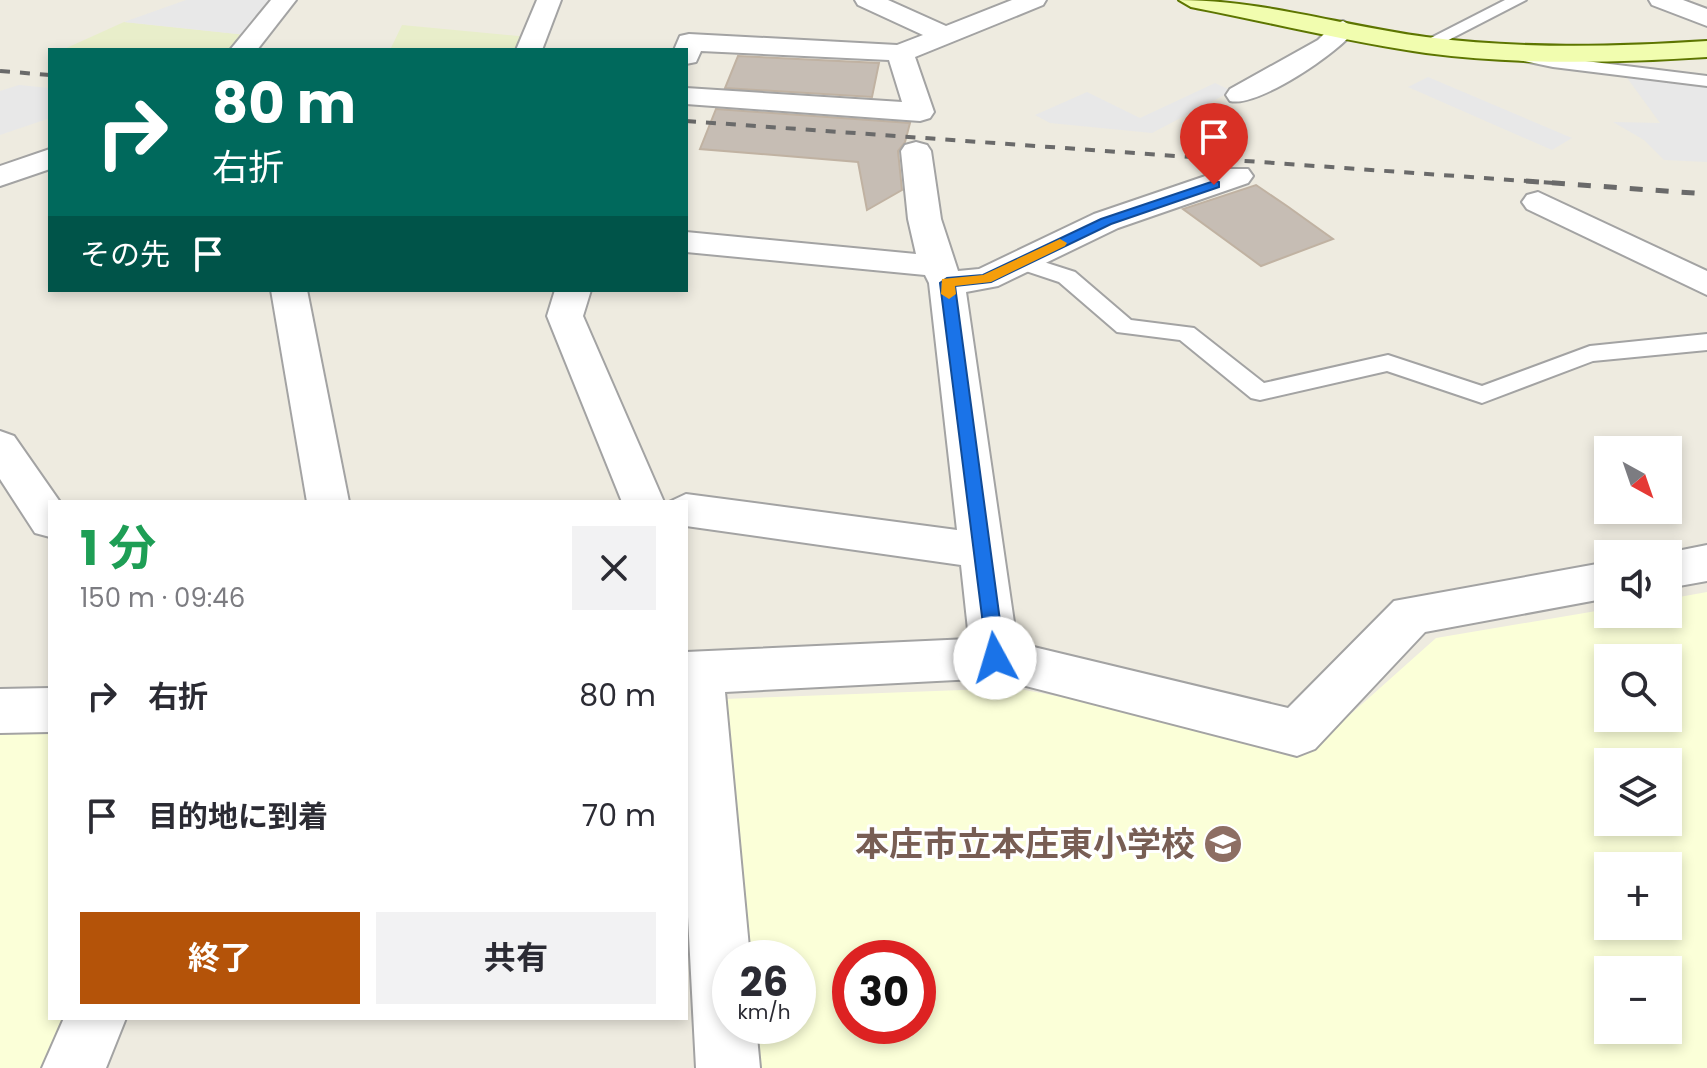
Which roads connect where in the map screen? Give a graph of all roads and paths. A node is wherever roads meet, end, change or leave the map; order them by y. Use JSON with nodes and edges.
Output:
{"nodes":[{"id":1,"x":284,"y":0,"type":"edge"},
{"id":2,"x":549,"y":0,"type":"edge"},
{"id":3,"x":867,"y":0,"type":"edge"},
{"id":4,"x":1034,"y":0,"type":"edge"},
{"id":5,"x":1191,"y":0,"type":"edge"},
{"id":6,"x":1518,"y":0,"type":"edge"},
{"id":7,"x":1661,"y":0,"type":"edge"},
{"id":8,"x":1707,"y":18,"type":"edge"},
{"id":9,"x":1343,"y":29,"type":"junction"},
{"id":10,"x":945,"y":35,"type":"junction"},
{"id":11,"x":1425,"y":45,"type":"junction"},
{"id":12,"x":245,"y":48,"type":"edge"},
{"id":13,"x":530,"y":48,"type":"edge"},
{"id":14,"x":688,"y":48,"type":"edge"},
{"id":15,"x":1707,"y":49,"type":"edge"},
{"id":16,"x":1507,"y":52,"type":"junction"},
{"id":17,"x":900,"y":53,"type":"junction"},
{"id":18,"x":1707,"y":81,"type":"edge"},
{"id":19,"x":1240,"y":95,"type":"dead end"},
{"id":20,"x":688,"y":96,"type":"edge"},
{"id":21,"x":916,"y":151,"type":"dead end"},
{"id":22,"x":48,"y":159,"type":"edge"},
{"id":23,"x":1237,"y":176,"type":"dead end"},
{"id":24,"x":0,"y":177,"type":"edge"},
{"id":25,"x":1538,"y":202,"type":"dead end"},
{"id":26,"x":688,"y":242,"type":"edge"},
{"id":27,"x":1022,"y":262,"type":"junction"},
{"id":28,"x":942,"y":274,"type":"junction"},
{"id":29,"x":1707,"y":284,"type":"edge"},
{"id":30,"x":289,"y":292,"type":"edge"},
{"id":31,"x":572,"y":292,"type":"edge"},
{"id":32,"x":1707,"y":342,"type":"edge"},
{"id":33,"x":0,"y":446,"type":"edge"},
{"id":34,"x":328,"y":500,"type":"edge"},
{"id":35,"x":642,"y":500,"type":"edge"},
{"id":36,"x":688,"y":510,"type":"edge"},
{"id":37,"x":48,"y":518,"type":"edge"},
{"id":38,"x":983,"y":551,"type":"junction"},
{"id":39,"x":1707,"y":563,"type":"edge"},
{"id":40,"x":1682,"y":567,"type":"edge"},
{"id":41,"x":1594,"y":582,"type":"edge"},
{"id":42,"x":995,"y":658,"type":"junction"},
{"id":43,"x":693,"y":672,"type":"edge"},
{"id":44,"x":48,"y":710,"type":"edge"},
{"id":45,"x":0,"y":711,"type":"edge"},
{"id":46,"x":94,"y":1020,"type":"edge"},
{"id":47,"x":74,"y":1068,"type":"edge"},
{"id":48,"x":728,"y":1068,"type":"edge"}],
"edges":[{"from":1,"to":12,"type":"street"},
{"from":2,"to":13,"type":"street"},
{"from":3,"to":10,"type":"street"},
{"from":4,"to":10,"type":"street"},
{"from":5,"to":9,"type":"street"},
{"from":6,"to":11,"type":"lane"},
{"from":7,"to":8,"type":"street"},
{"from":9,"to":11,"type":"street"},
{"from":9,"to":19,"type":"street"},
{"from":10,"to":17,"type":"street"},
{"from":11,"to":16,"type":"street"},
{"from":14,"to":17,"type":"street"},
{"from":15,"to":16,"type":"street"},
{"from":16,"to":18,"type":"lane"},
{"from":17,"to":20,"type":"street"},
{"from":21,"to":28,"type":"street"},
{"from":22,"to":24,"type":"street"},
{"from":23,"to":27,"type":"street"},
{"from":25,"to":29,"type":"street"},
{"from":26,"to":28,"type":"street"},
{"from":27,"to":28,"type":"street"},
{"from":27,"to":32,"type":"lane"},
{"from":28,"to":38,"type":"street"},
{"from":30,"to":34,"type":"street"},
{"from":31,"to":35,"type":"street"},
{"from":33,"to":37,"type":"street"},
{"from":36,"to":38,"type":"street"},
{"from":38,"to":42,"type":"street"},
{"from":39,"to":40,"type":"street"},
{"from":41,"to":42,"type":"street"},
{"from":42,"to":43,"type":"street"},
{"from":43,"to":48,"type":"street"},
{"from":44,"to":45,"type":"street"},
{"from":46,"to":47,"type":"street"}]}
